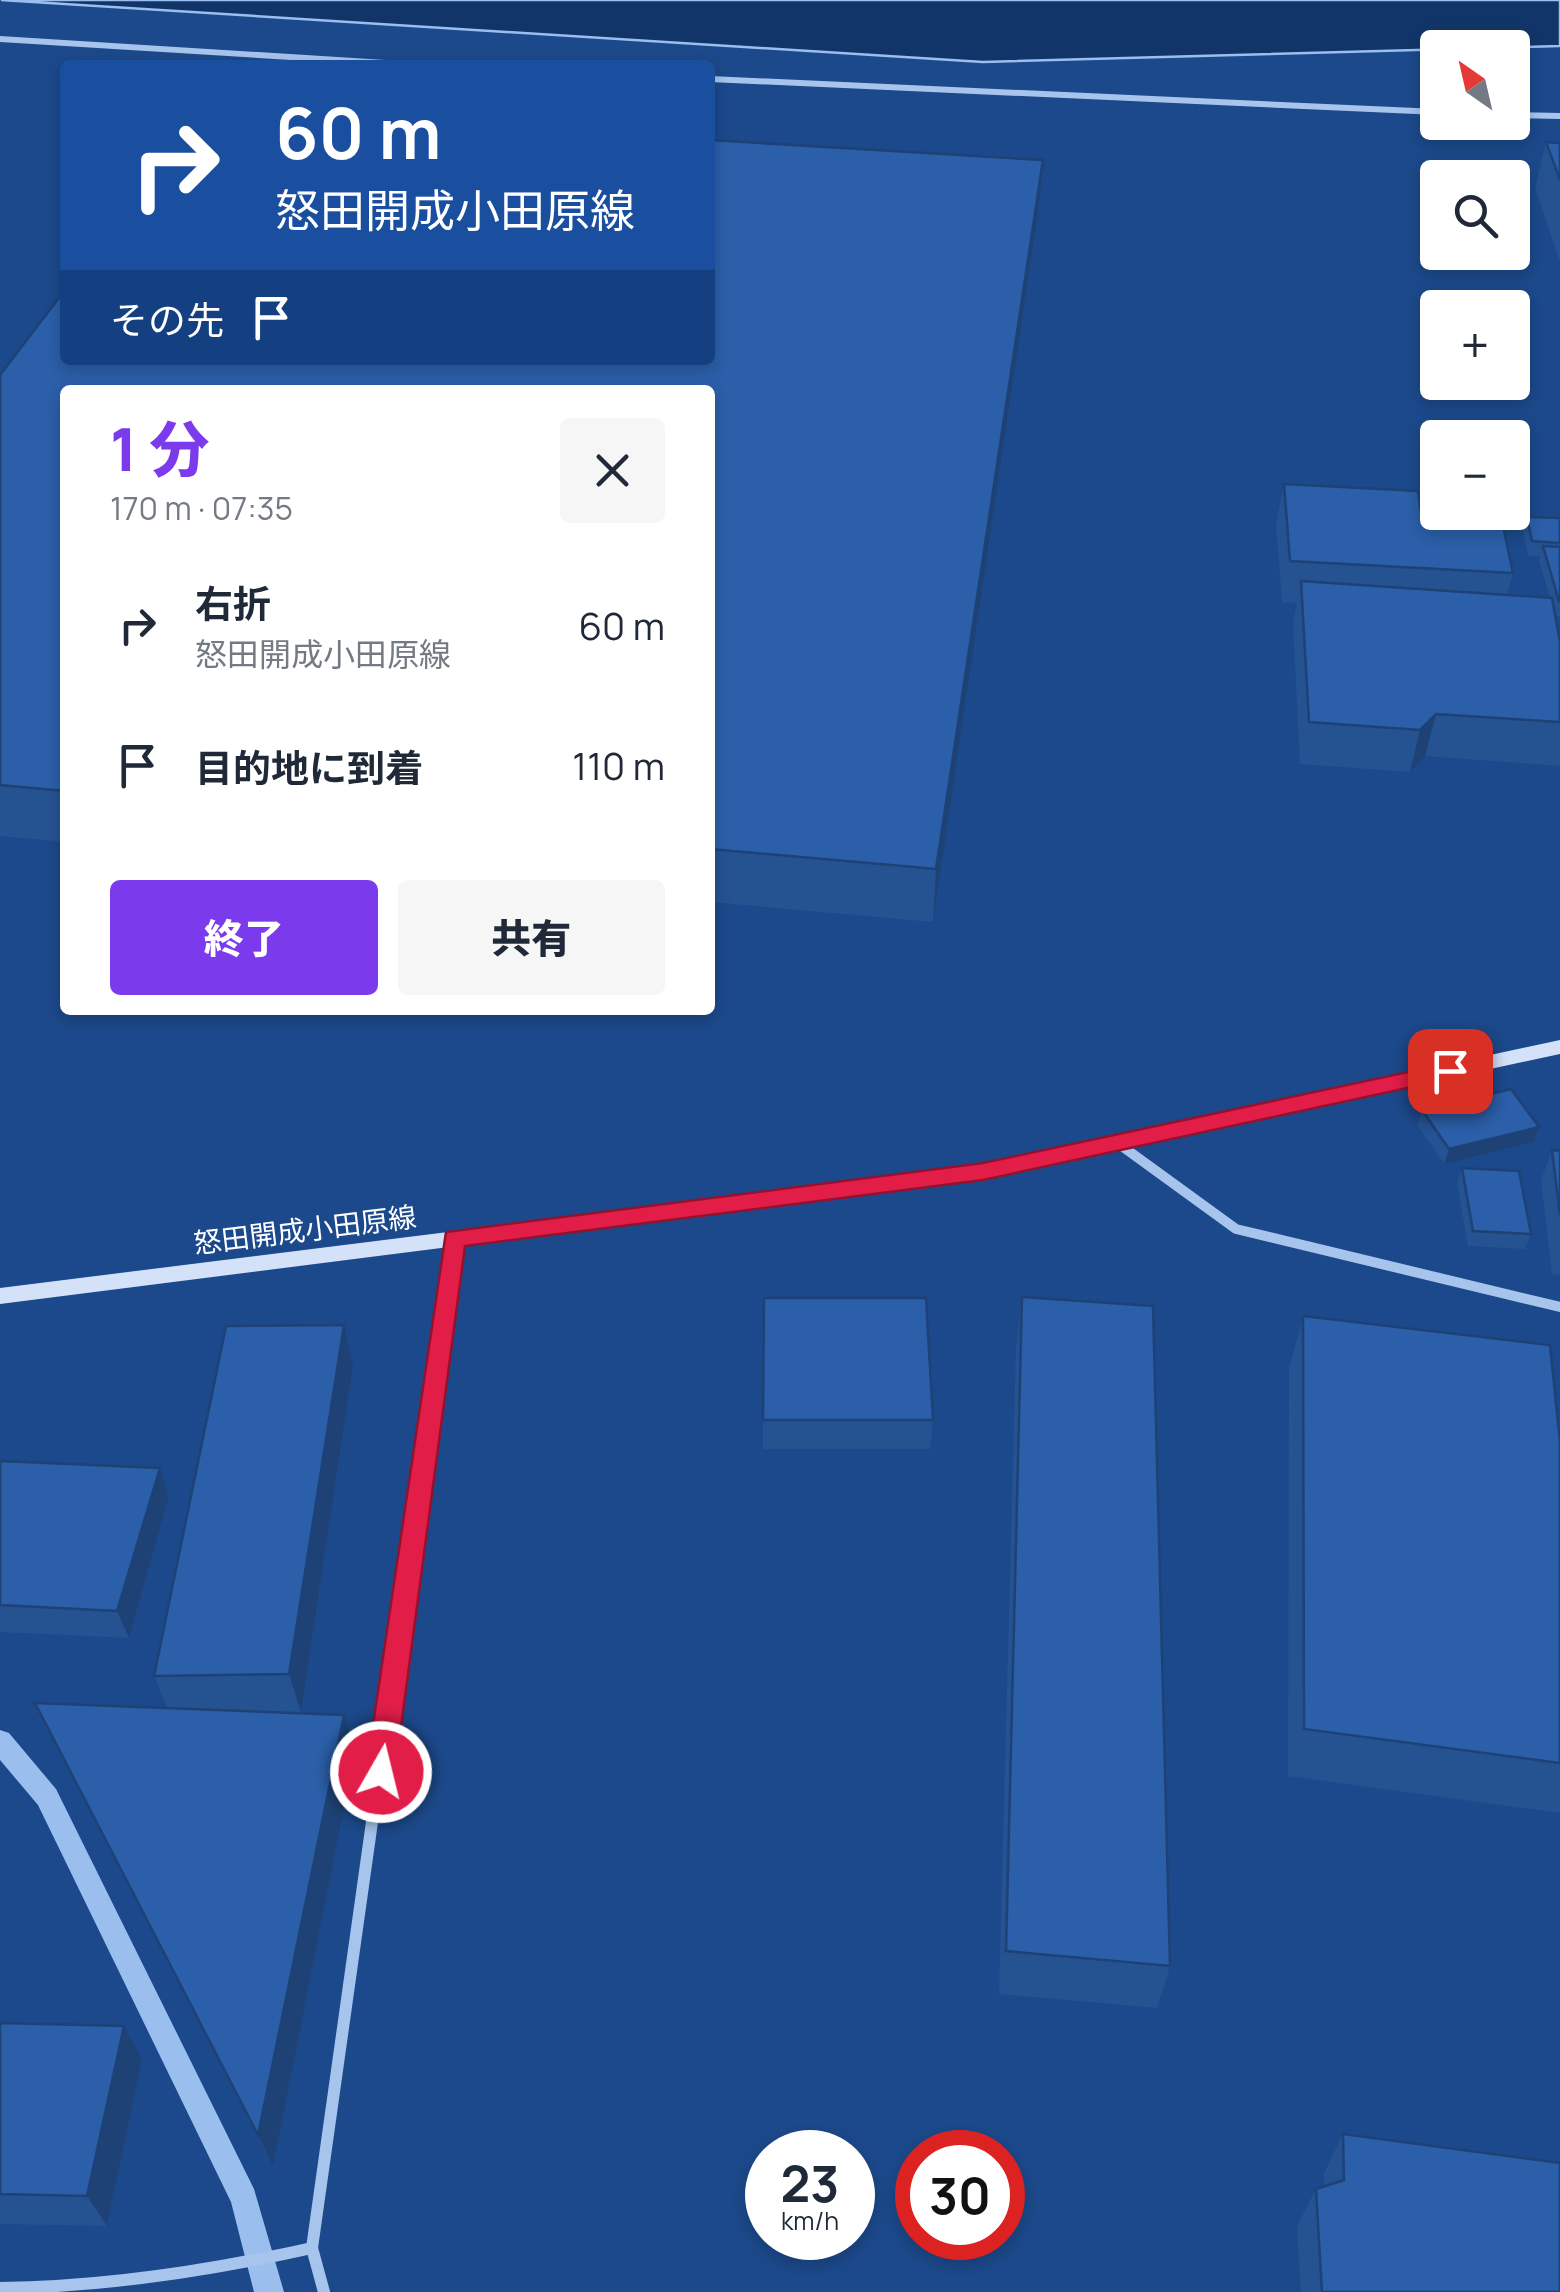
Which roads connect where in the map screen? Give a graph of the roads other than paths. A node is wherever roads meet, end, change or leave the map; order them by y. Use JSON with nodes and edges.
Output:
{"nodes":[{"id":1,"x":0,"y":40,"type":"edge"},
{"id":2,"x":334,"y":60,"type":"edge"},
{"id":3,"x":715,"y":79,"type":"edge"},
{"id":4,"x":1420,"y":111,"type":"edge"},
{"id":5,"x":1530,"y":115,"type":"edge"},
{"id":6,"x":1560,"y":116,"type":"edge"},
{"id":7,"x":1560,"y":1047,"type":"edge"},
{"id":8,"x":1119,"y":1144,"type":"junction"},
{"id":9,"x":454,"y":1239,"type":"junction"},
{"id":10,"x":0,"y":1296,"type":"edge"},
{"id":11,"x":1560,"y":1307,"type":"edge"},
{"id":12,"x":312,"y":2248,"type":"junction"},
{"id":13,"x":0,"y":2288,"type":"edge"},
{"id":14,"x":324,"y":2292,"type":"edge"}],
"edges":[{"from":1,"to":2,"type":"street"},
{"from":3,"to":4,"type":"street"},
{"from":5,"to":6,"type":"street"},
{"from":7,"to":8,"type":"main road","name":"怒田開成小田原線"},
{"from":8,"to":9,"type":"main road","name":"怒田開成小田原線"},
{"from":8,"to":11,"type":"street"},
{"from":9,"to":10,"type":"main road","name":"怒田開成小田原線"},
{"from":9,"to":12,"type":"street"},
{"from":12,"to":13,"type":"street"},
{"from":12,"to":14,"type":"street"}]}
